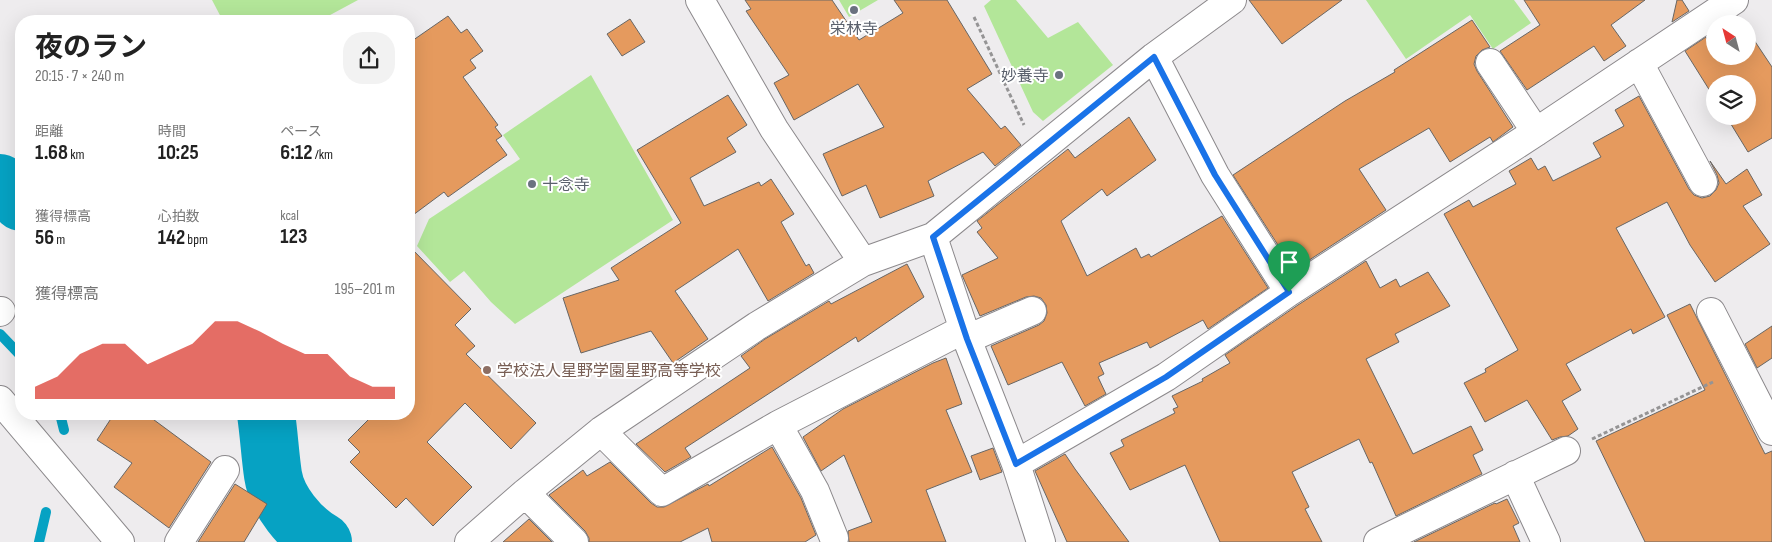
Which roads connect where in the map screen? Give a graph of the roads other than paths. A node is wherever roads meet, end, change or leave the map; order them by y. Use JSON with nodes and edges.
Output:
{"nodes":[{"id":1,"x":700,"y":0,"type":"edge"},
{"id":2,"x":1232,"y":0,"type":"edge"},
{"id":3,"x":1734,"y":0,"type":"edge"},
{"id":4,"x":1154,"y":57,"type":"junction"},
{"id":5,"x":1639,"y":62,"type":"junction"},
{"id":6,"x":1490,"y":63,"type":"dead end"},
{"id":7,"x":1536,"y":132,"type":"junction"},
{"id":8,"x":1703,"y":182,"type":"dead end"},
{"id":9,"x":933,"y":237,"type":"junction"},
{"id":10,"x":863,"y":262,"type":"junction"},
{"id":11,"x":1289,"y":292,"type":"junction"},
{"id":12,"x":1032,"y":310,"type":"dead end"},
{"id":13,"x":1711,"y":312,"type":"dead end"},
{"id":14,"x":966,"y":334,"type":"junction"},
{"id":15,"x":0,"y":400,"type":"edge"},
{"id":16,"x":15,"y":418,"type":"edge"},
{"id":17,"x":17,"y":420,"type":"edge"},
{"id":18,"x":778,"y":425,"type":"junction"},
{"id":19,"x":601,"y":431,"type":"junction"},
{"id":20,"x":1772,"y":431,"type":"edge"},
{"id":21,"x":1566,"y":451,"type":"road end"},
{"id":22,"x":1016,"y":464,"type":"junction"},
{"id":23,"x":225,"y":470,"type":"dead end"},
{"id":24,"x":1515,"y":474,"type":"junction"},
{"id":25,"x":525,"y":493,"type":"junction"},
{"id":26,"x":834,"y":538,"type":"dead end"},
{"id":27,"x":120,"y":542,"type":"edge"},
{"id":28,"x":179,"y":542,"type":"edge"},
{"id":29,"x":469,"y":542,"type":"edge"},
{"id":30,"x":574,"y":542,"type":"edge"},
{"id":31,"x":1041,"y":542,"type":"edge"},
{"id":32,"x":1378,"y":542,"type":"edge"},
{"id":33,"x":1546,"y":542,"type":"edge"}],
"edges":[{"from":1,"to":10,"type":"street"},
{"from":2,"to":4,"type":"street"},
{"from":3,"to":5,"type":"street"},
{"from":4,"to":9,"type":"street"},
{"from":4,"to":11,"type":"street"},
{"from":5,"to":7,"type":"street"},
{"from":5,"to":8,"type":"street"},
{"from":6,"to":7,"type":"street"},
{"from":7,"to":11,"type":"street"},
{"from":9,"to":10,"type":"street"},
{"from":9,"to":14,"type":"street"},
{"from":10,"to":19,"type":"street"},
{"from":11,"to":22,"type":"street"},
{"from":12,"to":14,"type":"street"},
{"from":13,"to":20,"type":"street"},
{"from":14,"to":18,"type":"street"},
{"from":14,"to":22,"type":"street"},
{"from":15,"to":16,"type":"street"},
{"from":17,"to":27,"type":"street"},
{"from":18,"to":19,"type":"street"},
{"from":18,"to":26,"type":"street"},
{"from":19,"to":25,"type":"street"},
{"from":21,"to":24,"type":"street"},
{"from":22,"to":31,"type":"street"},
{"from":23,"to":28,"type":"street"},
{"from":24,"to":32,"type":"street"},
{"from":24,"to":33,"type":"street"},
{"from":25,"to":29,"type":"street"},
{"from":25,"to":30,"type":"street"}]}
